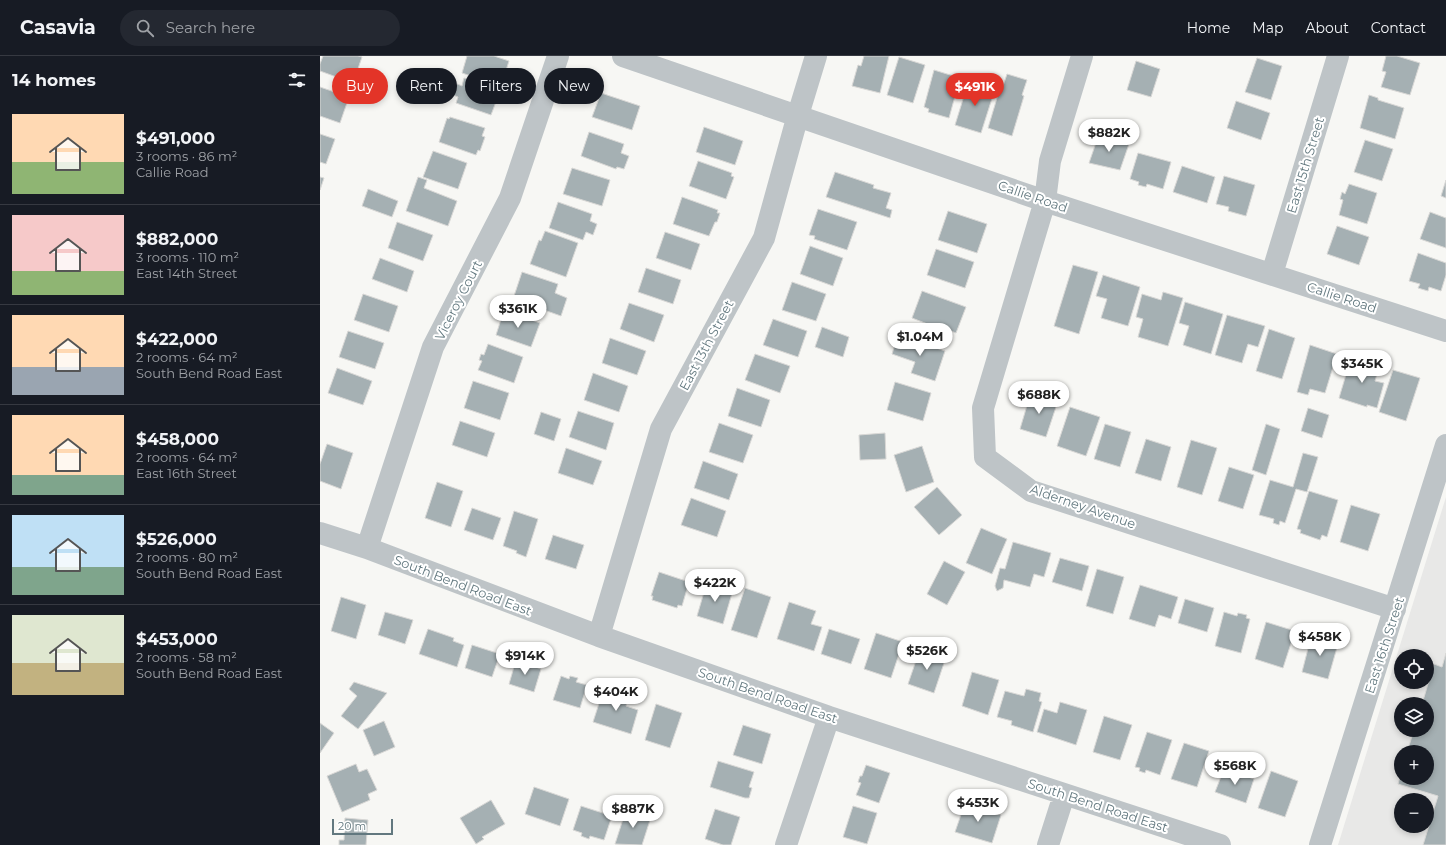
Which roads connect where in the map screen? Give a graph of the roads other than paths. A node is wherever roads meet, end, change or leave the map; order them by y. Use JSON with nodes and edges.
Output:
{"nodes":[{"id":1,"x":558,"y":56,"type":"edge"},
{"id":2,"x":623,"y":56,"type":"edge"},
{"id":3,"x":816,"y":56,"type":"edge"},
{"id":4,"x":1082,"y":56,"type":"edge"},
{"id":5,"x":1338,"y":56,"type":"edge"},
{"id":6,"x":798,"y":115,"type":"junction"},
{"id":7,"x":1045,"y":201,"type":"junction"},
{"id":8,"x":1272,"y":274,"type":"junction"},
{"id":9,"x":1446,"y":331,"type":"edge"},
{"id":10,"x":1446,"y":445,"type":"edge"},
{"id":11,"x":320,"y":533,"type":"edge"},
{"id":12,"x":367,"y":548,"type":"junction"},
{"id":13,"x":1395,"y":609,"type":"junction"},
{"id":14,"x":599,"y":636,"type":"junction"},
{"id":15,"x":829,"y":717,"type":"junction"},
{"id":16,"x":1064,"y":795,"type":"junction"},
{"id":17,"x":786,"y":845,"type":"edge"},
{"id":18,"x":1048,"y":845,"type":"edge"},
{"id":19,"x":1220,"y":845,"type":"edge"},
{"id":20,"x":1320,"y":845,"type":"edge"}],
"edges":[{"from":1,"to":12,"type":"street","name":"Viceroy Court"},
{"from":2,"to":6,"type":"street","name":"Callie Road"},
{"from":3,"to":6,"type":"street","name":"East 13th Street"},
{"from":4,"to":7,"type":"street"},
{"from":5,"to":8,"type":"street","name":"East 15th Street"},
{"from":6,"to":7,"type":"street","name":"Callie Road"},
{"from":6,"to":14,"type":"street","name":"East 13th Street"},
{"from":7,"to":8,"type":"street","name":"Callie Road"},
{"from":7,"to":13,"type":"street","name":"Alderney Avenue"},
{"from":8,"to":9,"type":"street","name":"Callie Road"},
{"from":10,"to":13,"type":"street","name":"East 16th Street"},
{"from":11,"to":12,"type":"street","name":"South Bend Road East"},
{"from":12,"to":14,"type":"street","name":"South Bend Road East"},
{"from":13,"to":20,"type":"street","name":"East 16th Street"},
{"from":14,"to":15,"type":"street","name":"South Bend Road East"},
{"from":15,"to":16,"type":"street","name":"South Bend Road East"},
{"from":15,"to":17,"type":"street"},
{"from":16,"to":18,"type":"street"},
{"from":16,"to":19,"type":"street","name":"South Bend Road East"}]}
